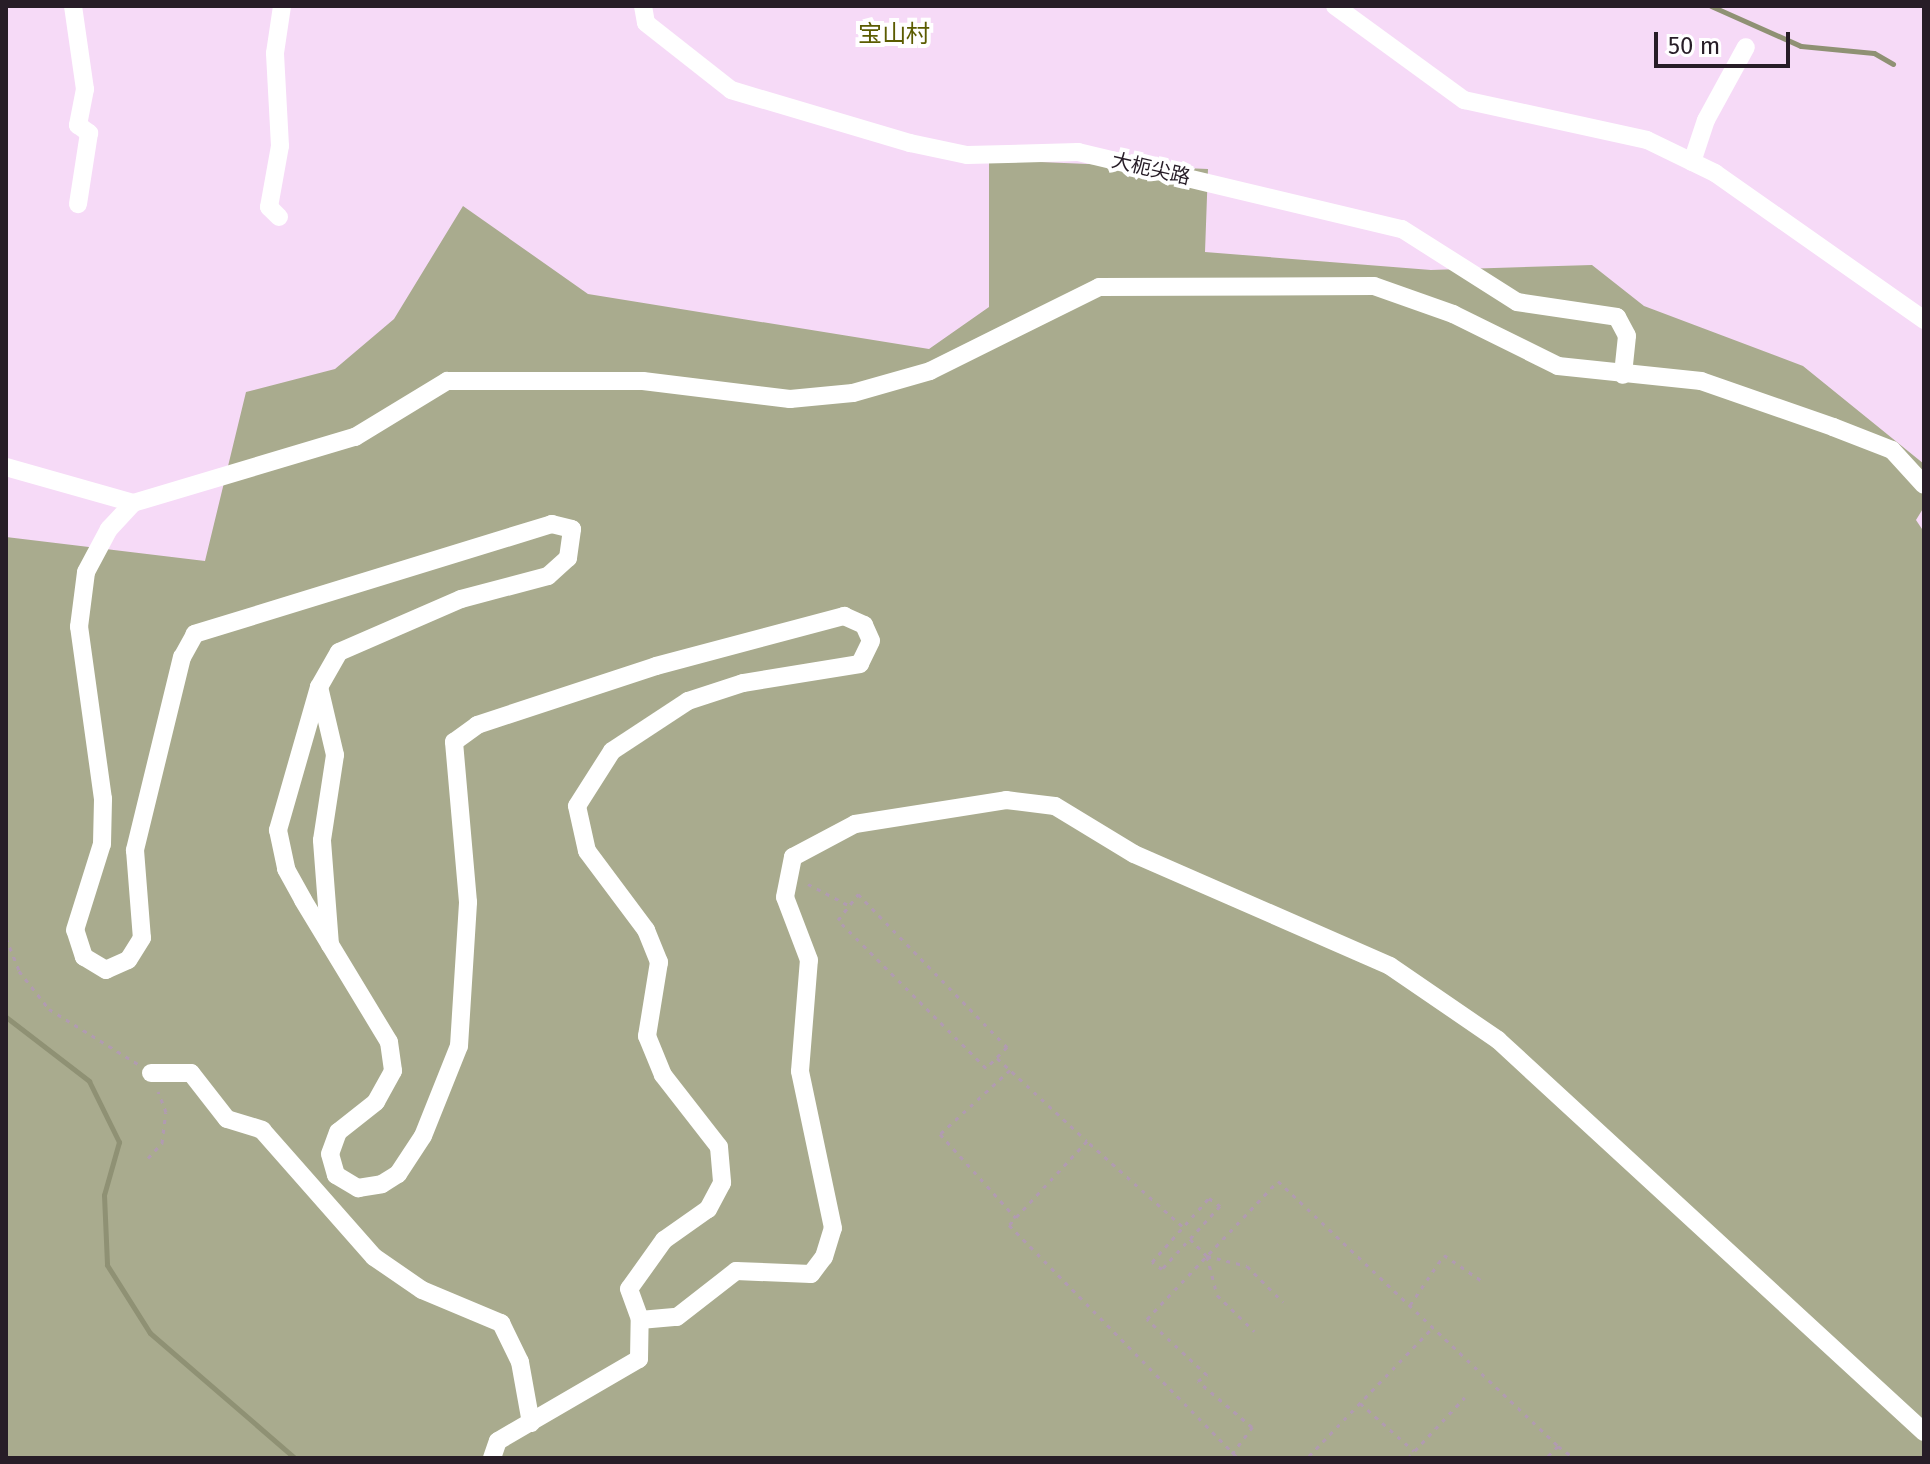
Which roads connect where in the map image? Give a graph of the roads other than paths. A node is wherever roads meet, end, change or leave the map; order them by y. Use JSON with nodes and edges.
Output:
{"nodes":[{"id":1,"x":73,"y":6,"type":"edge"},
{"id":2,"x":282,"y":6,"type":"edge"},
{"id":3,"x":643,"y":6,"type":"edge"},
{"id":4,"x":1335,"y":6,"type":"edge"},
{"id":5,"x":1746,"y":47,"type":"dead end"},
{"id":6,"x":1692,"y":162,"type":"junction"},
{"id":7,"x":78,"y":204,"type":"dead end"},
{"id":8,"x":279,"y":217,"type":"dead end"},
{"id":9,"x":1924,"y":296,"type":"edge"},
{"id":10,"x":1919,"y":317,"type":"edge"},
{"id":11,"x":1623,"y":375,"type":"junction"},
{"id":12,"x":6,"y":467,"type":"edge"},
{"id":13,"x":1924,"y":485,"type":"edge"},
{"id":14,"x":133,"y":503,"type":"junction"},
{"id":15,"x":319,"y":687,"type":"junction"},
{"id":16,"x":330,"y":945,"type":"junction"},
{"id":17,"x":151,"y":1073,"type":"road end"},
{"id":18,"x":640,"y":1320,"type":"junction"},
{"id":19,"x":531,"y":1423,"type":"junction"},
{"id":20,"x":1924,"y":1432,"type":"edge"},
{"id":21,"x":492,"y":1458,"type":"edge"}],
"edges":[{"from":1,"to":7,"type":"street"},
{"from":2,"to":8,"type":"street"},
{"from":3,"to":11,"type":"street","name":"大枙尖路"},
{"from":4,"to":6,"type":"street"},
{"from":5,"to":6,"type":"street"},
{"from":6,"to":10,"type":"street"},
{"from":9,"to":10,"type":"street"},
{"from":11,"to":13,"type":"street"},
{"from":11,"to":14,"type":"street"},
{"from":12,"to":14,"type":"street"},
{"from":14,"to":15,"type":"street"},
{"from":15,"to":16,"type":"street"},
{"from":15,"to":16,"type":"street"},
{"from":16,"to":18,"type":"street"},
{"from":17,"to":19,"type":"street"},
{"from":18,"to":19,"type":"street"},
{"from":18,"to":20,"type":"street"},
{"from":19,"to":21,"type":"street"}]}
